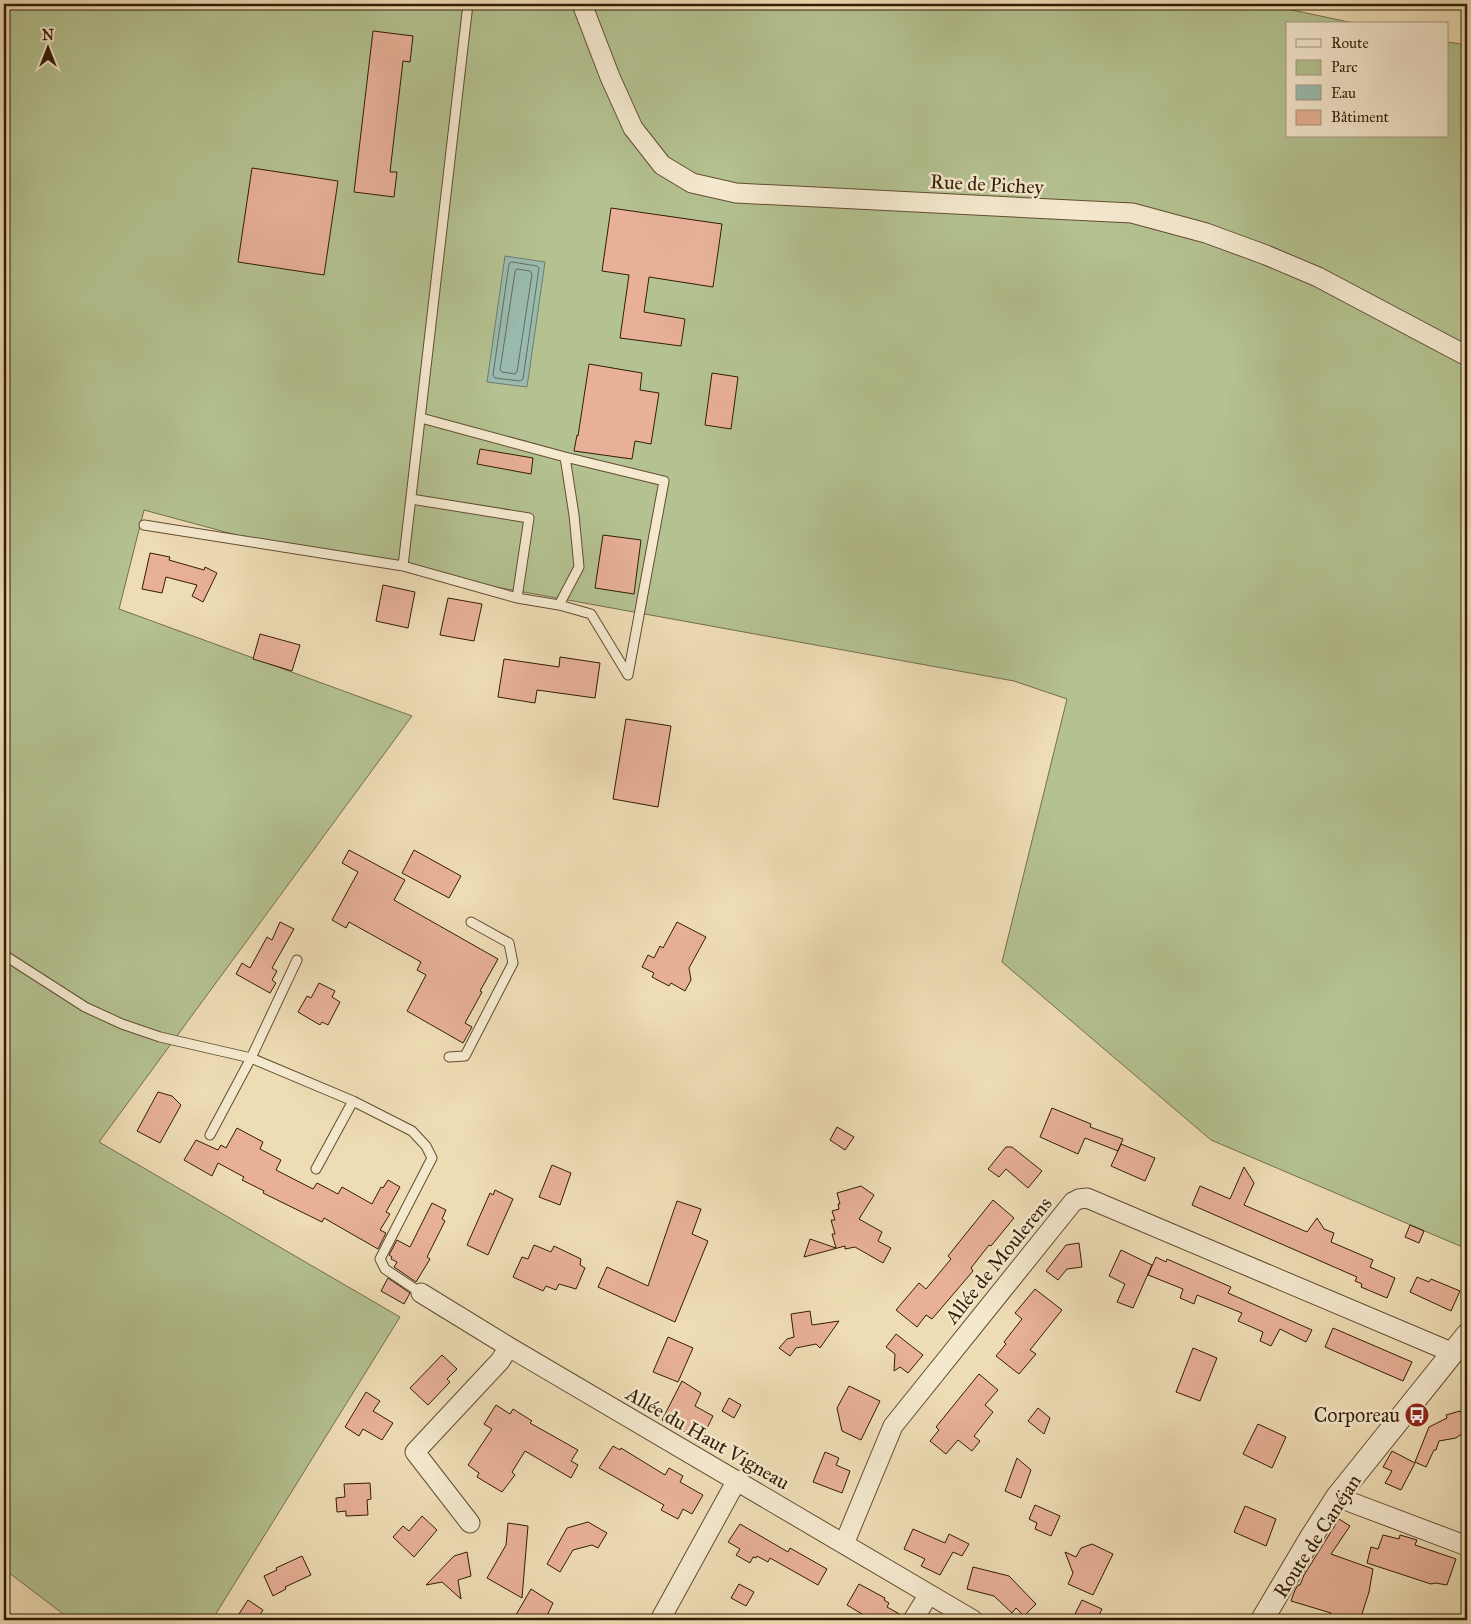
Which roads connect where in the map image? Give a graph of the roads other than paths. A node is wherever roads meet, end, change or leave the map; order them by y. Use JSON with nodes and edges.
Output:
{"nodes":[{"id":1,"x":468,"y":4,"type":"edge"},
{"id":2,"x":582,"y":4,"type":"edge"},
{"id":3,"x":1467,"y":356,"type":"edge"},
{"id":4,"x":420,"y":418,"type":"junction"},
{"id":5,"x":565,"y":457,"type":"junction"},
{"id":6,"x":411,"y":499,"type":"junction"},
{"id":7,"x":144,"y":525,"type":"dead end"},
{"id":8,"x":403,"y":566,"type":"junction"},
{"id":9,"x":517,"y":598,"type":"junction"},
{"id":10,"x":559,"y":606,"type":"junction"},
{"id":11,"x":471,"y":922,"type":"dead end"},
{"id":12,"x":4,"y":955,"type":"edge"},
{"id":13,"x":297,"y":960,"type":"dead end"},
{"id":14,"x":450,"y":1057,"type":"dead end"},
{"id":15,"x":251,"y":1058,"type":"junction"},
{"id":16,"x":353,"y":1101,"type":"junction"},
{"id":17,"x":210,"y":1135,"type":"dead end"},
{"id":18,"x":316,"y":1169,"type":"dead end"},
{"id":19,"x":421,"y":1293,"type":"joint"},
{"id":20,"x":1467,"y":1335,"type":"edge"},
{"id":21,"x":509,"y":1348,"type":"junction"},
{"id":22,"x":1452,"y":1354,"type":"junction"},
{"id":23,"x":737,"y":1480,"type":"junction"},
{"id":24,"x":1337,"y":1497,"type":"junction"},
{"id":25,"x":470,"y":1524,"type":"dead end"},
{"id":26,"x":844,"y":1544,"type":"junction"},
{"id":27,"x":1467,"y":1546,"type":"edge"},
{"id":28,"x":929,"y":1594,"type":"junction"},
{"id":29,"x":660,"y":1620,"type":"edge"},
{"id":30,"x":913,"y":1620,"type":"edge"},
{"id":31,"x":973,"y":1620,"type":"edge"},
{"id":32,"x":1262,"y":1620,"type":"edge"}],
"edges":[{"from":1,"to":4,"type":"lane"},
{"from":2,"to":3,"type":"street","name":"Rue de Pichey"},
{"from":4,"to":5,"type":"lane"},
{"from":4,"to":6,"type":"lane"},
{"from":5,"to":10,"type":"lane"},
{"from":5,"to":10,"type":"lane"},
{"from":6,"to":8,"type":"lane"},
{"from":6,"to":9,"type":"lane"},
{"from":7,"to":8,"type":"lane"},
{"from":8,"to":9,"type":"lane"},
{"from":9,"to":10,"type":"lane"},
{"from":11,"to":14,"type":"lane"},
{"from":12,"to":15,"type":"lane"},
{"from":13,"to":15,"type":"lane"},
{"from":15,"to":16,"type":"lane"},
{"from":15,"to":17,"type":"lane"},
{"from":16,"to":18,"type":"lane"},
{"from":16,"to":19,"type":"lane"},
{"from":19,"to":21,"type":"street","name":"Allée du Haut Vigneau"},
{"from":20,"to":22,"type":"street","name":"Route de Canéjan"},
{"from":21,"to":23,"type":"street","name":"Allée du Haut Vigneau"},
{"from":21,"to":25,"type":"street"},
{"from":22,"to":24,"type":"street","name":"Route de Canéjan"},
{"from":22,"to":26,"type":"street","name":"Allée de Moulerens"},
{"from":23,"to":26,"type":"street","name":"Allée du Haut Vigneau"},
{"from":23,"to":29,"type":"street"},
{"from":24,"to":27,"type":"street"},
{"from":24,"to":32,"type":"street","name":"Route de Canéjan"},
{"from":26,"to":28,"type":"street","name":"Allée du Haut Vigneau"},
{"from":28,"to":30,"type":"street"},
{"from":28,"to":31,"type":"street","name":"Allée du Haut Vigneau"}]}
